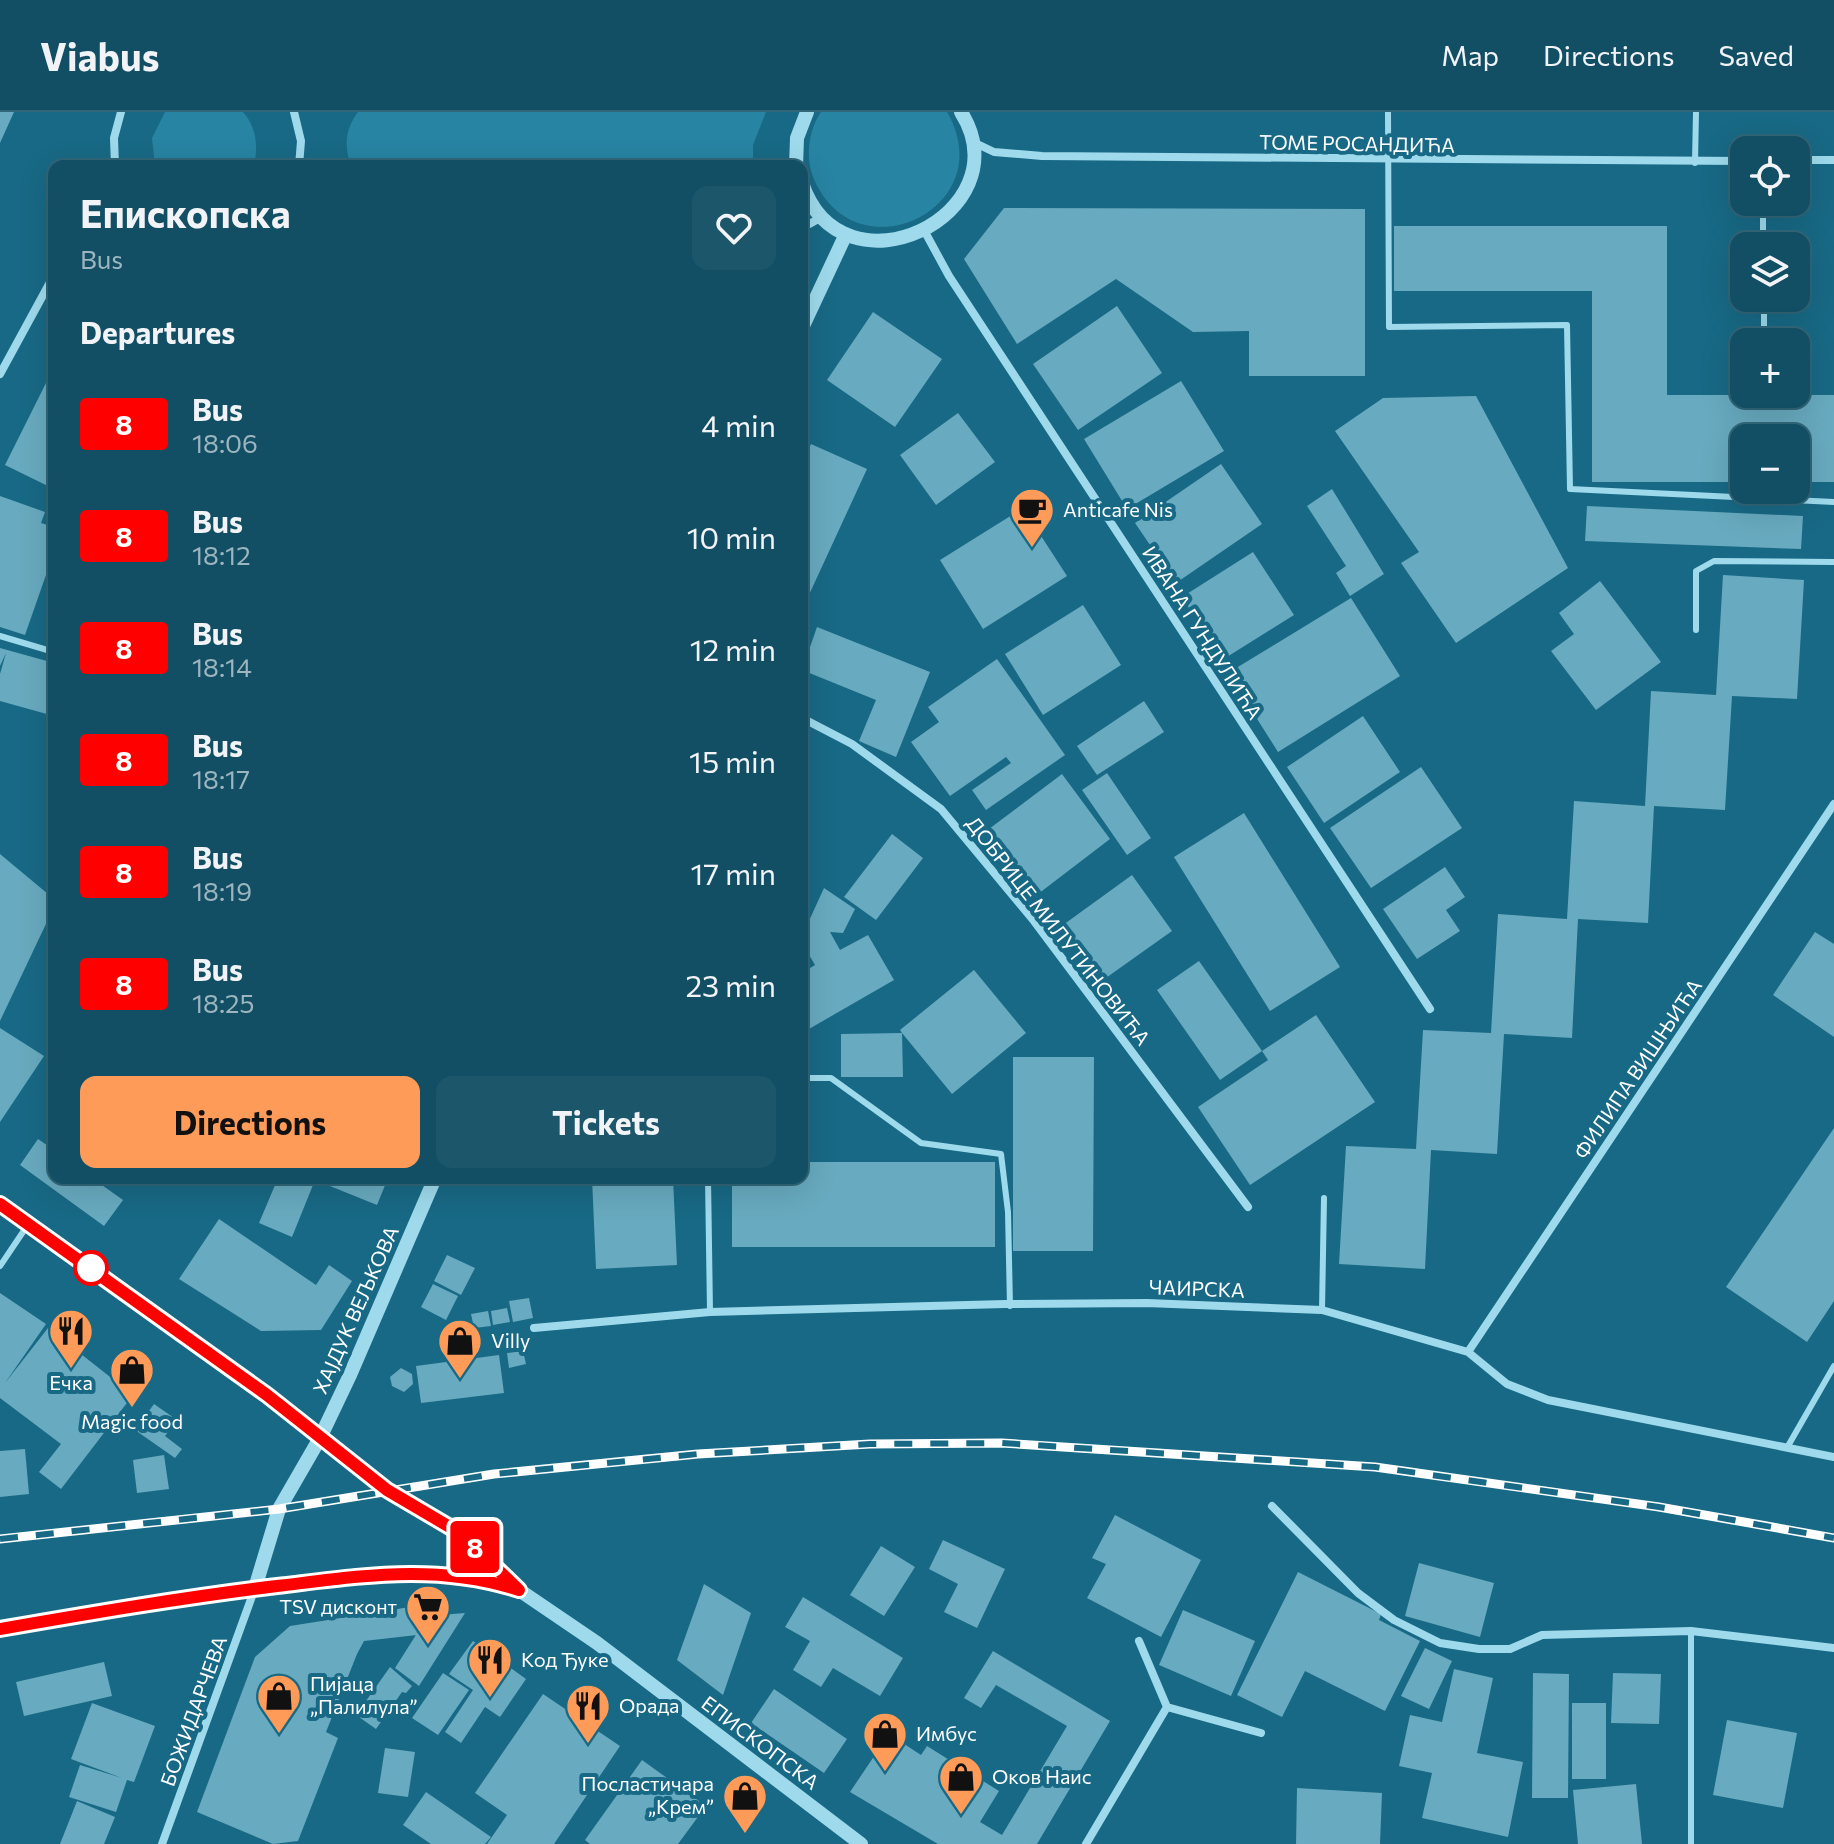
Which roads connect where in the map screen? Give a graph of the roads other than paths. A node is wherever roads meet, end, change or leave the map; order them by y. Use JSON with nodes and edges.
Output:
{"nodes":[{"id":1,"x":121,"y":112,"type":"edge"},
{"id":2,"x":294,"y":112,"type":"edge"},
{"id":3,"x":807,"y":112,"type":"edge"},
{"id":4,"x":961,"y":112,"type":"edge"},
{"id":5,"x":1388,"y":112,"type":"edge"},
{"id":6,"x":1696,"y":112,"type":"edge"},
{"id":7,"x":972,"y":142,"type":"junction"},
{"id":8,"x":115,"y":160,"type":"edge"},
{"id":9,"x":299,"y":160,"type":"edge"},
{"id":10,"x":796,"y":160,"type":"edge"},
{"id":11,"x":1810,"y":160,"type":"edge"},
{"id":12,"x":1834,"y":160,"type":"edge"},
{"id":13,"x":1388,"y":161,"type":"junction"},
{"id":14,"x":1730,"y":162,"type":"edge"},
{"id":15,"x":1695,"y":163,"type":"junction"},
{"id":16,"x":808,"y":193,"type":"edge"},
{"id":17,"x":823,"y":217,"type":"junction"},
{"id":18,"x":808,"y":225,"type":"edge"},
{"id":19,"x":925,"y":232,"type":"junction"},
{"id":20,"x":846,"y":234,"type":"junction"},
{"id":21,"x":48,"y":286,"type":"edge"},
{"id":22,"x":1764,"y":312,"type":"edge"},
{"id":23,"x":808,"y":315,"type":"edge"},
{"id":24,"x":1764,"y":327,"type":"dead end"},
{"id":25,"x":0,"y":374,"type":"edge"},
{"id":26,"x":1834,"y":502,"type":"edge"},
{"id":27,"x":1834,"y":562,"type":"edge"},
{"id":28,"x":1696,"y":630,"type":"dead end"},
{"id":29,"x":0,"y":636,"type":"edge"},
{"id":30,"x":48,"y":650,"type":"edge"},
{"id":31,"x":808,"y":721,"type":"edge"},
{"id":32,"x":1834,"y":804,"type":"edge"},
{"id":33,"x":1430,"y":1009,"type":"dead end"},
{"id":34,"x":808,"y":1078,"type":"edge"},
{"id":35,"x":432,"y":1184,"type":"edge"},
{"id":36,"x":708,"y":1184,"type":"edge"},
{"id":37,"x":1324,"y":1198,"type":"dead end"},
{"id":38,"x":0,"y":1204,"type":"edge"},
{"id":39,"x":1248,"y":1207,"type":"dead end"},
{"id":40,"x":29,"y":1223,"type":"junction"},
{"id":41,"x":0,"y":1266,"type":"edge"},
{"id":42,"x":1010,"y":1306,"type":"junction"},
{"id":43,"x":1322,"y":1310,"type":"junction"},
{"id":44,"x":710,"y":1312,"type":"junction"},
{"id":45,"x":534,"y":1328,"type":"dead end"},
{"id":46,"x":1468,"y":1352,"type":"junction"},
{"id":47,"x":1834,"y":1366,"type":"edge"},
{"id":48,"x":320,"y":1438,"type":"junction"},
{"id":49,"x":1788,"y":1446,"type":"junction"},
{"id":50,"x":1834,"y":1457,"type":"edge"},
{"id":51,"x":1272,"y":1506,"type":"dead end"},
{"id":52,"x":255,"y":1588,"type":"junction"},
{"id":53,"x":519,"y":1590,"type":"junction"},
{"id":54,"x":0,"y":1629,"type":"edge"},
{"id":55,"x":1691,"y":1631,"type":"junction"},
{"id":56,"x":1139,"y":1641,"type":"dead end"},
{"id":57,"x":1834,"y":1648,"type":"edge"},
{"id":58,"x":1167,"y":1707,"type":"junction"},
{"id":59,"x":1261,"y":1733,"type":"dead end"},
{"id":60,"x":162,"y":1844,"type":"edge"},
{"id":61,"x":861,"y":1844,"type":"edge"},
{"id":62,"x":1086,"y":1844,"type":"edge"},
{"id":63,"x":1691,"y":1844,"type":"edge"}],
"edges":[{"from":1,"to":8,"type":"street"},
{"from":2,"to":9,"type":"street"},
{"from":3,"to":10,"type":"street"},
{"from":4,"to":7,"type":"street"},
{"from":5,"to":13,"type":"lane"},
{"from":6,"to":15,"type":"lane"},
{"from":7,"to":13,"type":"street","name":"ТОМЕ РОСАНДИЋА"},
{"from":7,"to":19,"type":"street"},
{"from":11,"to":12,"type":"street"},
{"from":13,"to":15,"type":"street","name":"ТОМЕ РОСАНДИЋА"},
{"from":13,"to":26,"type":"lane"},
{"from":14,"to":15,"type":"street","name":"ТОМЕ РОСАНДИЋА"},
{"from":16,"to":17,"type":"street"},
{"from":17,"to":18,"type":"street"},
{"from":17,"to":20,"type":"street"},
{"from":19,"to":20,"type":"street"},
{"from":19,"to":33,"type":"street","name":"ИВАНА ГУНДУЛИЋА"},
{"from":20,"to":23,"type":"street"},
{"from":21,"to":25,"type":"street"},
{"from":22,"to":24,"type":"lane"},
{"from":27,"to":28,"type":"lane"},
{"from":29,"to":30,"type":"lane"},
{"from":31,"to":39,"type":"street","name":"ДОБРИЦЕ МИЛУТИНОВИЋА"},
{"from":32,"to":46,"type":"street","name":"ФИЛИПА ВИШЊИЋА"},
{"from":34,"to":42,"type":"lane"},
{"from":35,"to":48,"type":"street","name":"ХАЈДУК ВЕЉКОВА"},
{"from":36,"to":44,"type":"lane"},
{"from":37,"to":43,"type":"lane"},
{"from":38,"to":40,"type":"street"},
{"from":40,"to":41,"type":"lane"},
{"from":40,"to":48,"type":"street"},
{"from":42,"to":43,"type":"street","name":"ЧАИРСКА"},
{"from":42,"to":44,"type":"street","name":"ЧАИРСКА"},
{"from":43,"to":46,"type":"street","name":"ЧАИРСКА"},
{"from":44,"to":45,"type":"street","name":"ЧАИРСКА"},
{"from":46,"to":49,"type":"street","name":"ЧАИРСКА"},
{"from":47,"to":49,"type":"lane"},
{"from":48,"to":52,"type":"street","name":"ХАЈДУК ВЕЉКОВА"},
{"from":48,"to":53,"type":"street"},
{"from":49,"to":50,"type":"street","name":"ЧАИРСКА"},
{"from":51,"to":55,"type":"street"},
{"from":52,"to":53,"type":"street"},
{"from":52,"to":54,"type":"street"},
{"from":52,"to":60,"type":"street","name":"БОЖИДАРЧЕВА"},
{"from":53,"to":61,"type":"street","name":"ЕПИСКОПСКА"},
{"from":55,"to":57,"type":"street"},
{"from":55,"to":63,"type":"lane"},
{"from":56,"to":58,"type":"street"},
{"from":58,"to":59,"type":"street"},
{"from":58,"to":62,"type":"street"}]}
